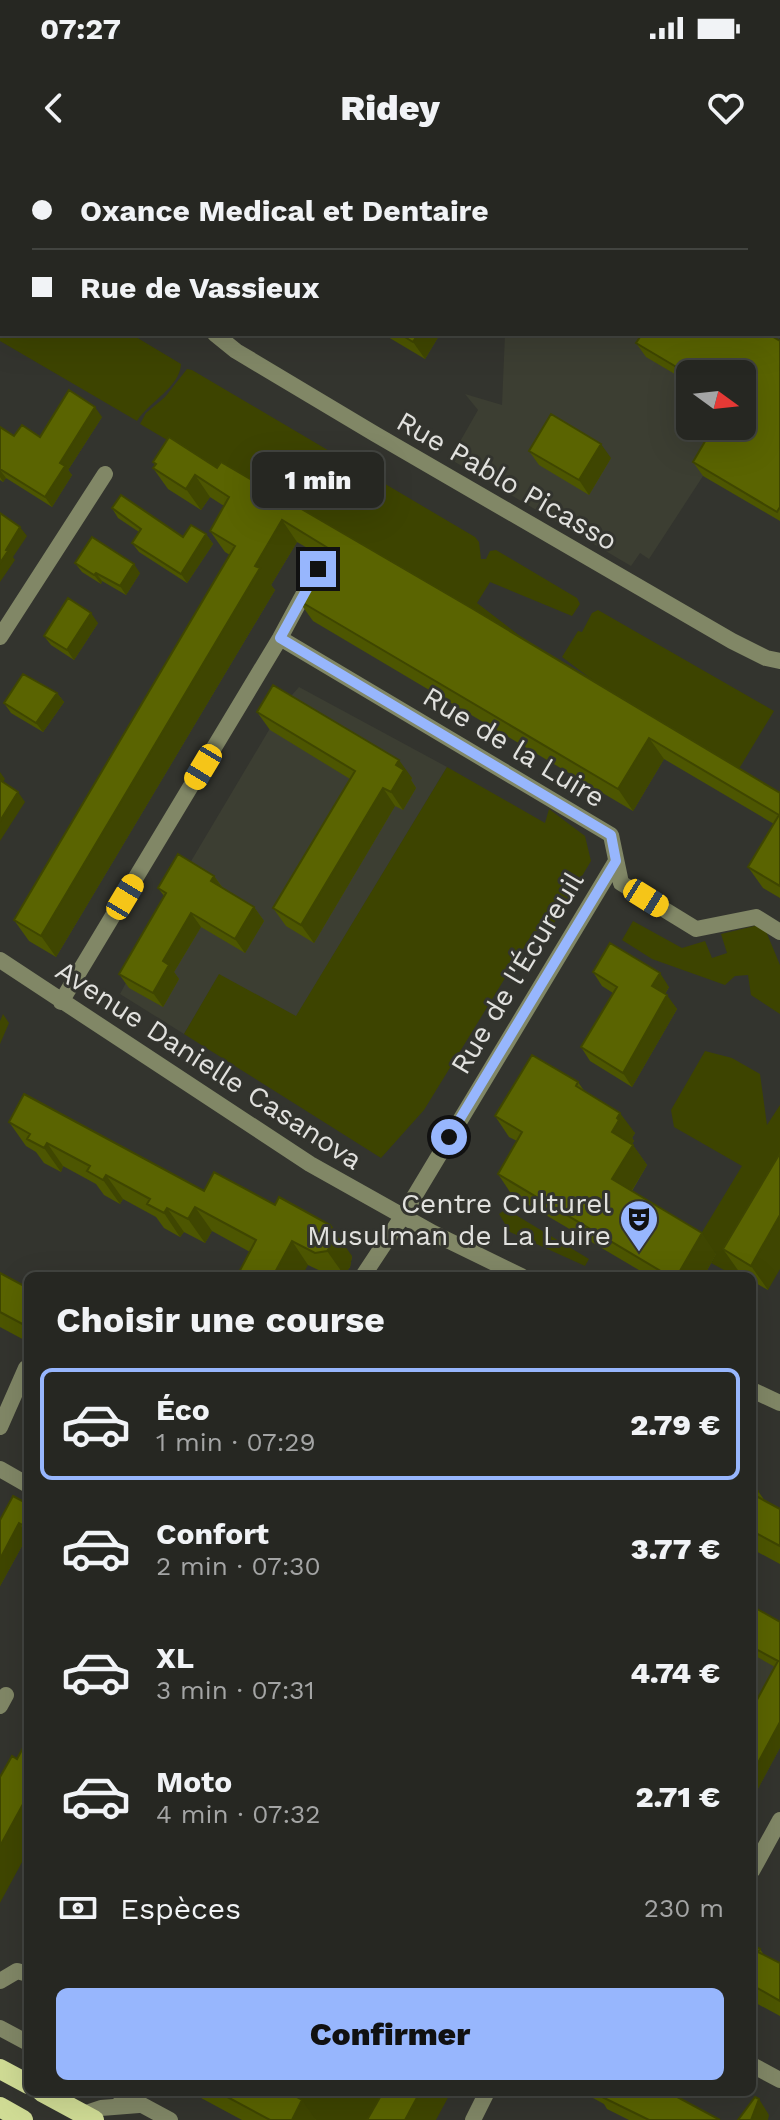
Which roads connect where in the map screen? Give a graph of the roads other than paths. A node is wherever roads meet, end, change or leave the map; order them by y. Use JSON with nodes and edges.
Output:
{"nodes":[{"id":1,"x":217,"y":336,"type":"edge"},
{"id":2,"x":105,"y":474,"type":"dead end"},
{"id":3,"x":318,"y":569,"type":"edge"},
{"id":4,"x":0,"y":637,"type":"edge"},
{"id":5,"x":280,"y":638,"type":"junction"},
{"id":6,"x":780,"y":661,"type":"edge"},
{"id":7,"x":616,"y":861,"type":"junction"},
{"id":8,"x":780,"y":932,"type":"edge"},
{"id":9,"x":0,"y":960,"type":"edge"},
{"id":10,"x":61,"y":1002,"type":"junction"},
{"id":11,"x":402,"y":1217,"type":"junction"},
{"id":12,"x":366,"y":1272,"type":"edge"},
{"id":13,"x":513,"y":1272,"type":"edge"},
{"id":14,"x":24,"y":1373,"type":"edge"},
{"id":15,"x":756,"y":1392,"type":"edge"},
{"id":16,"x":780,"y":1403,"type":"edge"},
{"id":17,"x":0,"y":1427,"type":"edge"},
{"id":18,"x":0,"y":1469,"type":"edge"},
{"id":19,"x":24,"y":1483,"type":"edge"},
{"id":20,"x":780,"y":1820,"type":"edge"},
{"id":21,"x":756,"y":1864,"type":"edge"},
{"id":22,"x":24,"y":1973,"type":"edge"},
{"id":23,"x":0,"y":1981,"type":"edge"},
{"id":24,"x":0,"y":2028,"type":"edge"},
{"id":25,"x":24,"y":2041,"type":"edge"},
{"id":26,"x":756,"y":2067,"type":"edge"},
{"id":27,"x":0,"y":2069,"type":"edge"},
{"id":28,"x":780,"y":2080,"type":"edge"},
{"id":29,"x":24,"y":2082,"type":"edge"},
{"id":30,"x":49,"y":2096,"type":"edge"},
{"id":31,"x":125,"y":2096,"type":"edge"},
{"id":32,"x":485,"y":2096,"type":"edge"},
{"id":33,"x":141,"y":2105,"type":"junction"},
{"id":34,"x":0,"y":2107,"type":"edge"},
{"id":35,"x":88,"y":2117,"type":"edge"},
{"id":36,"x":23,"y":2120,"type":"edge"},
{"id":37,"x":170,"y":2120,"type":"edge"},
{"id":38,"x":473,"y":2120,"type":"edge"}],
"edges":[{"from":1,"to":6,"type":"street","name":"Rue Pablo Picasso"},
{"from":2,"to":4,"type":"street"},
{"from":3,"to":5,"type":"street"},
{"from":5,"to":7,"type":"street","name":"Rue de la Luire"},
{"from":5,"to":10,"type":"street"},
{"from":7,"to":8,"type":"street","name":"Rue de la Luire"},
{"from":7,"to":11,"type":"street","name":"Rue de l'Écureuil"},
{"from":9,"to":10,"type":"street","name":"Avenue Danielle Casanova"},
{"from":10,"to":11,"type":"street","name":"Avenue Danielle Casanova"},
{"from":11,"to":12,"type":"street","name":"Rue de l'Écureuil"},
{"from":11,"to":13,"type":"street","name":"Avenue Danielle Casanova"},
{"from":14,"to":17,"type":"street"},
{"from":15,"to":16,"type":"street"},
{"from":18,"to":19,"type":"street"},
{"from":20,"to":21,"type":"street"},
{"from":22,"to":23,"type":"street"},
{"from":24,"to":25,"type":"street"},
{"from":26,"to":28,"type":"street"},
{"from":27,"to":29,"type":"main road"},
{"from":30,"to":35,"type":"main road"},
{"from":31,"to":33,"type":"street"},
{"from":32,"to":38,"type":"street"},
{"from":33,"to":35,"type":"street"},
{"from":33,"to":37,"type":"street"},
{"from":34,"to":36,"type":"main road"}]}
